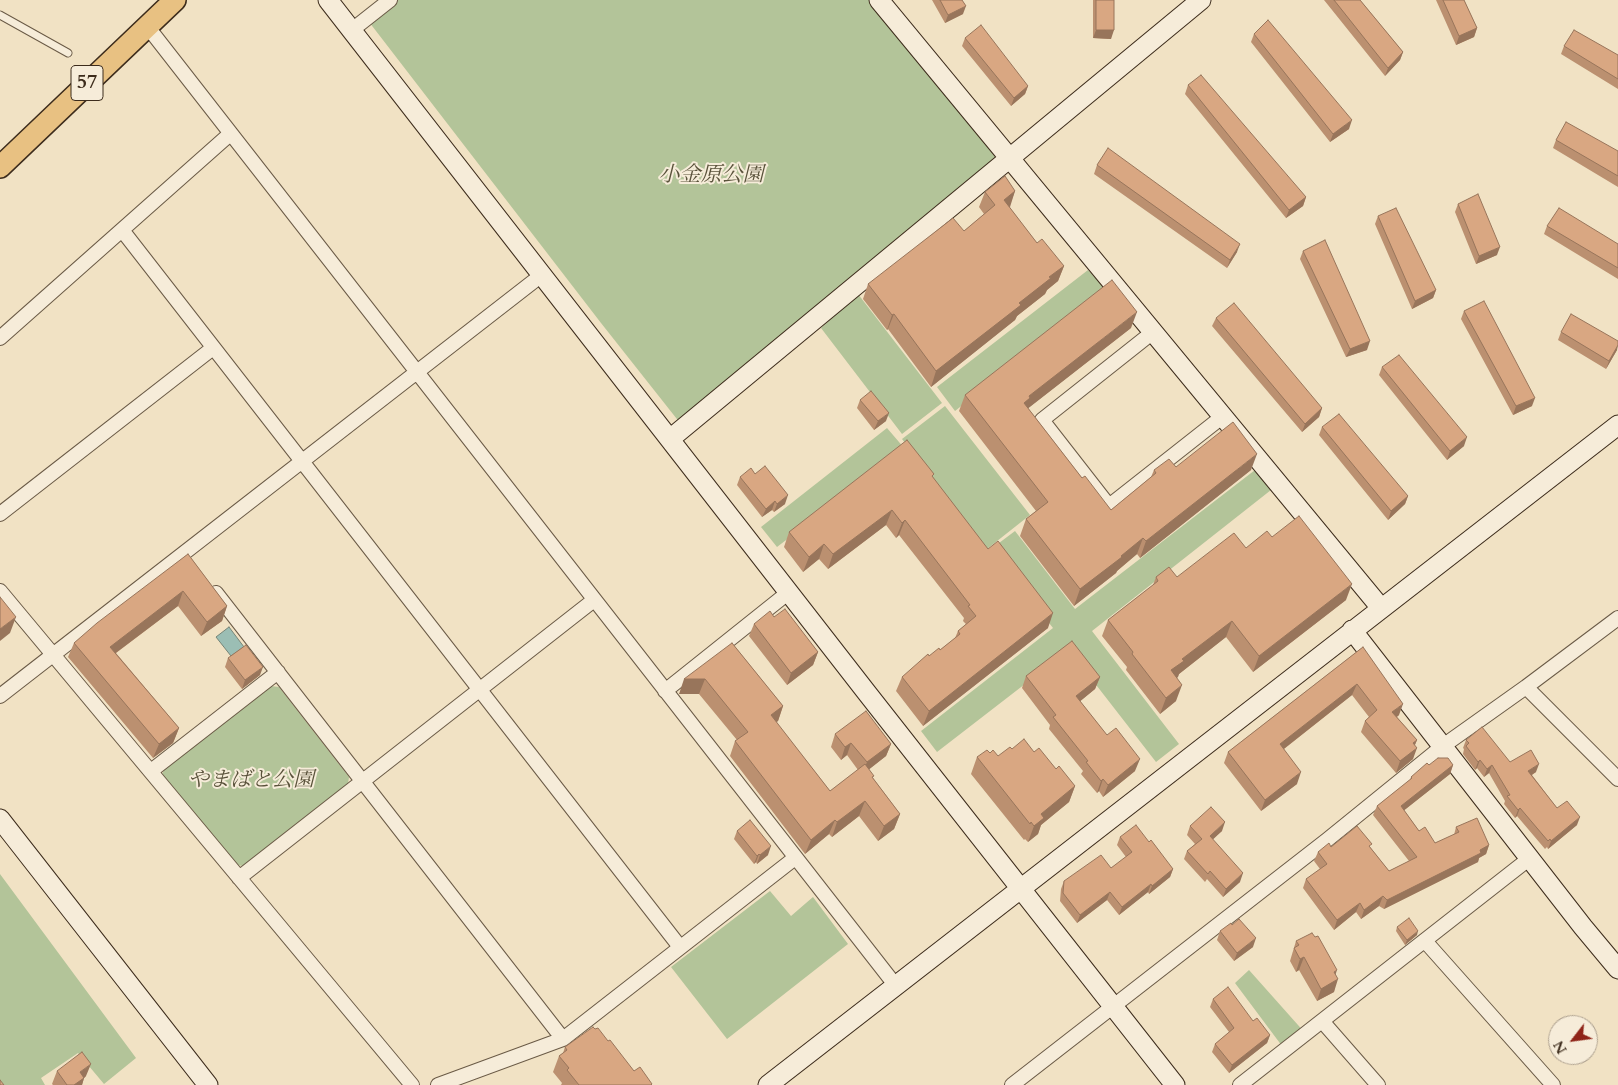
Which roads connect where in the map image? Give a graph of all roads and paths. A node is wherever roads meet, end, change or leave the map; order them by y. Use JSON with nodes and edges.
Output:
{"nodes":[{"id":1,"x":175,"y":0,"type":"edge"},
{"id":2,"x":328,"y":0,"type":"edge"},
{"id":3,"x":390,"y":0,"type":"edge"},
{"id":4,"x":879,"y":0,"type":"edge"},
{"id":5,"x":1201,"y":0,"type":"edge"},
{"id":6,"x":0,"y":15,"type":"edge"},
{"id":7,"x":148,"y":26,"type":"junction"},
{"id":8,"x":352,"y":30,"type":"junction"},
{"id":9,"x":68,"y":53,"type":"dead end"},
{"id":10,"x":230,"y":134,"type":"junction"},
{"id":11,"x":1010,"y":158,"type":"junction"},
{"id":12,"x":0,"y":167,"type":"edge"},
{"id":13,"x":122,"y":230,"type":"junction"},
{"id":14,"x":543,"y":274,"type":"junction"},
{"id":15,"x":1153,"y":332,"type":"junction"},
{"id":16,"x":0,"y":338,"type":"edge"},
{"id":17,"x":213,"y":348,"type":"junction"},
{"id":18,"x":416,"y":372,"type":"junction"},
{"id":19,"x":1222,"y":417,"type":"junction"},
{"id":20,"x":1618,"y":425,"type":"edge"},
{"id":21,"x":670,"y":439,"type":"junction"},
{"id":22,"x":302,"y":461,"type":"junction"},
{"id":23,"x":0,"y":514,"type":"edge"},
{"id":24,"x":208,"y":582,"type":"edge"},
{"id":25,"x":0,"y":591,"type":"edge"},
{"id":26,"x":790,"y":592,"type":"junction"},
{"id":27,"x":594,"y":600,"type":"junction"},
{"id":28,"x":1381,"y":608,"type":"junction"},
{"id":29,"x":1618,"y":618,"type":"edge"},
{"id":30,"x":1352,"y":630,"type":"junction"},
{"id":31,"x":54,"y":654,"type":"junction"},
{"id":32,"x":278,"y":672,"type":"junction"},
{"id":33,"x":1526,"y":687,"type":"junction"},
{"id":34,"x":479,"y":689,"type":"junction"},
{"id":35,"x":665,"y":691,"type":"junction"},
{"id":36,"x":0,"y":696,"type":"edge"},
{"id":37,"x":1443,"y":746,"type":"junction"},
{"id":38,"x":151,"y":771,"type":"junction"},
{"id":39,"x":1618,"y":779,"type":"edge"},
{"id":40,"x":362,"y":780,"type":"junction"},
{"id":41,"x":0,"y":819,"type":"edge"},
{"id":42,"x":795,"y":858,"type":"junction"},
{"id":43,"x":1530,"y":858,"type":"junction"},
{"id":44,"x":239,"y":878,"type":"junction"},
{"id":45,"x":1021,"y":888,"type":"junction"},
{"id":46,"x":1425,"y":940,"type":"junction"},
{"id":47,"x":680,"y":948,"type":"junction"},
{"id":48,"x":1618,"y":969,"type":"edge"},
{"id":49,"x":896,"y":986,"type":"junction"},
{"id":50,"x":1112,"y":1006,"type":"junction"},
{"id":51,"x":1322,"y":1022,"type":"junction"},
{"id":52,"x":563,"y":1039,"type":"junction"},
{"id":53,"x":208,"y":1085,"type":"edge"},
{"id":54,"x":412,"y":1085,"type":"edge"},
{"id":55,"x":438,"y":1085,"type":"edge"},
{"id":56,"x":768,"y":1085,"type":"edge"},
{"id":57,"x":1012,"y":1085,"type":"edge"},
{"id":58,"x":1175,"y":1085,"type":"edge"},
{"id":59,"x":1240,"y":1085,"type":"edge"},
{"id":60,"x":1378,"y":1085,"type":"edge"},
{"id":61,"x":1553,"y":1085,"type":"edge"}],
"edges":[{"from":1,"to":7,"type":"main road","number":"57"},
{"from":2,"to":8,"type":"street"},
{"from":3,"to":8,"type":"street"},
{"from":4,"to":11,"type":"street"},
{"from":5,"to":11,"type":"street"},
{"from":6,"to":9,"type":"lane"},
{"from":7,"to":10,"type":"street"},
{"from":7,"to":12,"type":"main road","number":"57"},
{"from":8,"to":14,"type":"street"},
{"from":10,"to":13,"type":"street"},
{"from":10,"to":18,"type":"street"},
{"from":11,"to":15,"type":"street"},
{"from":11,"to":21,"type":"street"},
{"from":13,"to":16,"type":"street"},
{"from":13,"to":17,"type":"street"},
{"from":14,"to":18,"type":"street"},
{"from":14,"to":21,"type":"street"},
{"from":15,"to":19,"type":"street"},
{"from":15,"to":19,"type":"street"},
{"from":17,"to":22,"type":"street"},
{"from":17,"to":23,"type":"street"},
{"from":18,"to":22,"type":"street"},
{"from":18,"to":27,"type":"street"},
{"from":19,"to":28,"type":"street"},
{"from":20,"to":28,"type":"street"},
{"from":21,"to":26,"type":"street"},
{"from":22,"to":31,"type":"street"},
{"from":22,"to":34,"type":"street"},
{"from":24,"to":32,"type":"street"},
{"from":25,"to":31,"type":"street"},
{"from":26,"to":35,"type":"street"},
{"from":26,"to":45,"type":"street"},
{"from":27,"to":34,"type":"street"},
{"from":27,"to":35,"type":"street"},
{"from":28,"to":30,"type":"street"},
{"from":29,"to":33,"type":"street"},
{"from":30,"to":37,"type":"street"},
{"from":30,"to":45,"type":"street"},
{"from":31,"to":36,"type":"street"},
{"from":31,"to":38,"type":"street"},
{"from":32,"to":38,"type":"street"},
{"from":32,"to":40,"type":"street"},
{"from":33,"to":37,"type":"street"},
{"from":33,"to":39,"type":"street"},
{"from":34,"to":40,"type":"street"},
{"from":34,"to":47,"type":"street"},
{"from":35,"to":42,"type":"street"},
{"from":37,"to":43,"type":"street"},
{"from":37,"to":50,"type":"street"},
{"from":38,"to":44,"type":"street"},
{"from":40,"to":44,"type":"street"},
{"from":40,"to":52,"type":"street"},
{"from":41,"to":53,"type":"street"},
{"from":42,"to":47,"type":"street"},
{"from":42,"to":49,"type":"street"},
{"from":43,"to":46,"type":"street"},
{"from":43,"to":48,"type":"street"},
{"from":44,"to":54,"type":"street"},
{"from":45,"to":49,"type":"street"},
{"from":45,"to":50,"type":"street"},
{"from":46,"to":51,"type":"street"},
{"from":46,"to":61,"type":"street"},
{"from":47,"to":52,"type":"street"},
{"from":49,"to":56,"type":"street"},
{"from":50,"to":57,"type":"street"},
{"from":50,"to":58,"type":"street"},
{"from":51,"to":59,"type":"street"},
{"from":51,"to":60,"type":"street"},
{"from":52,"to":55,"type":"street"}]}
